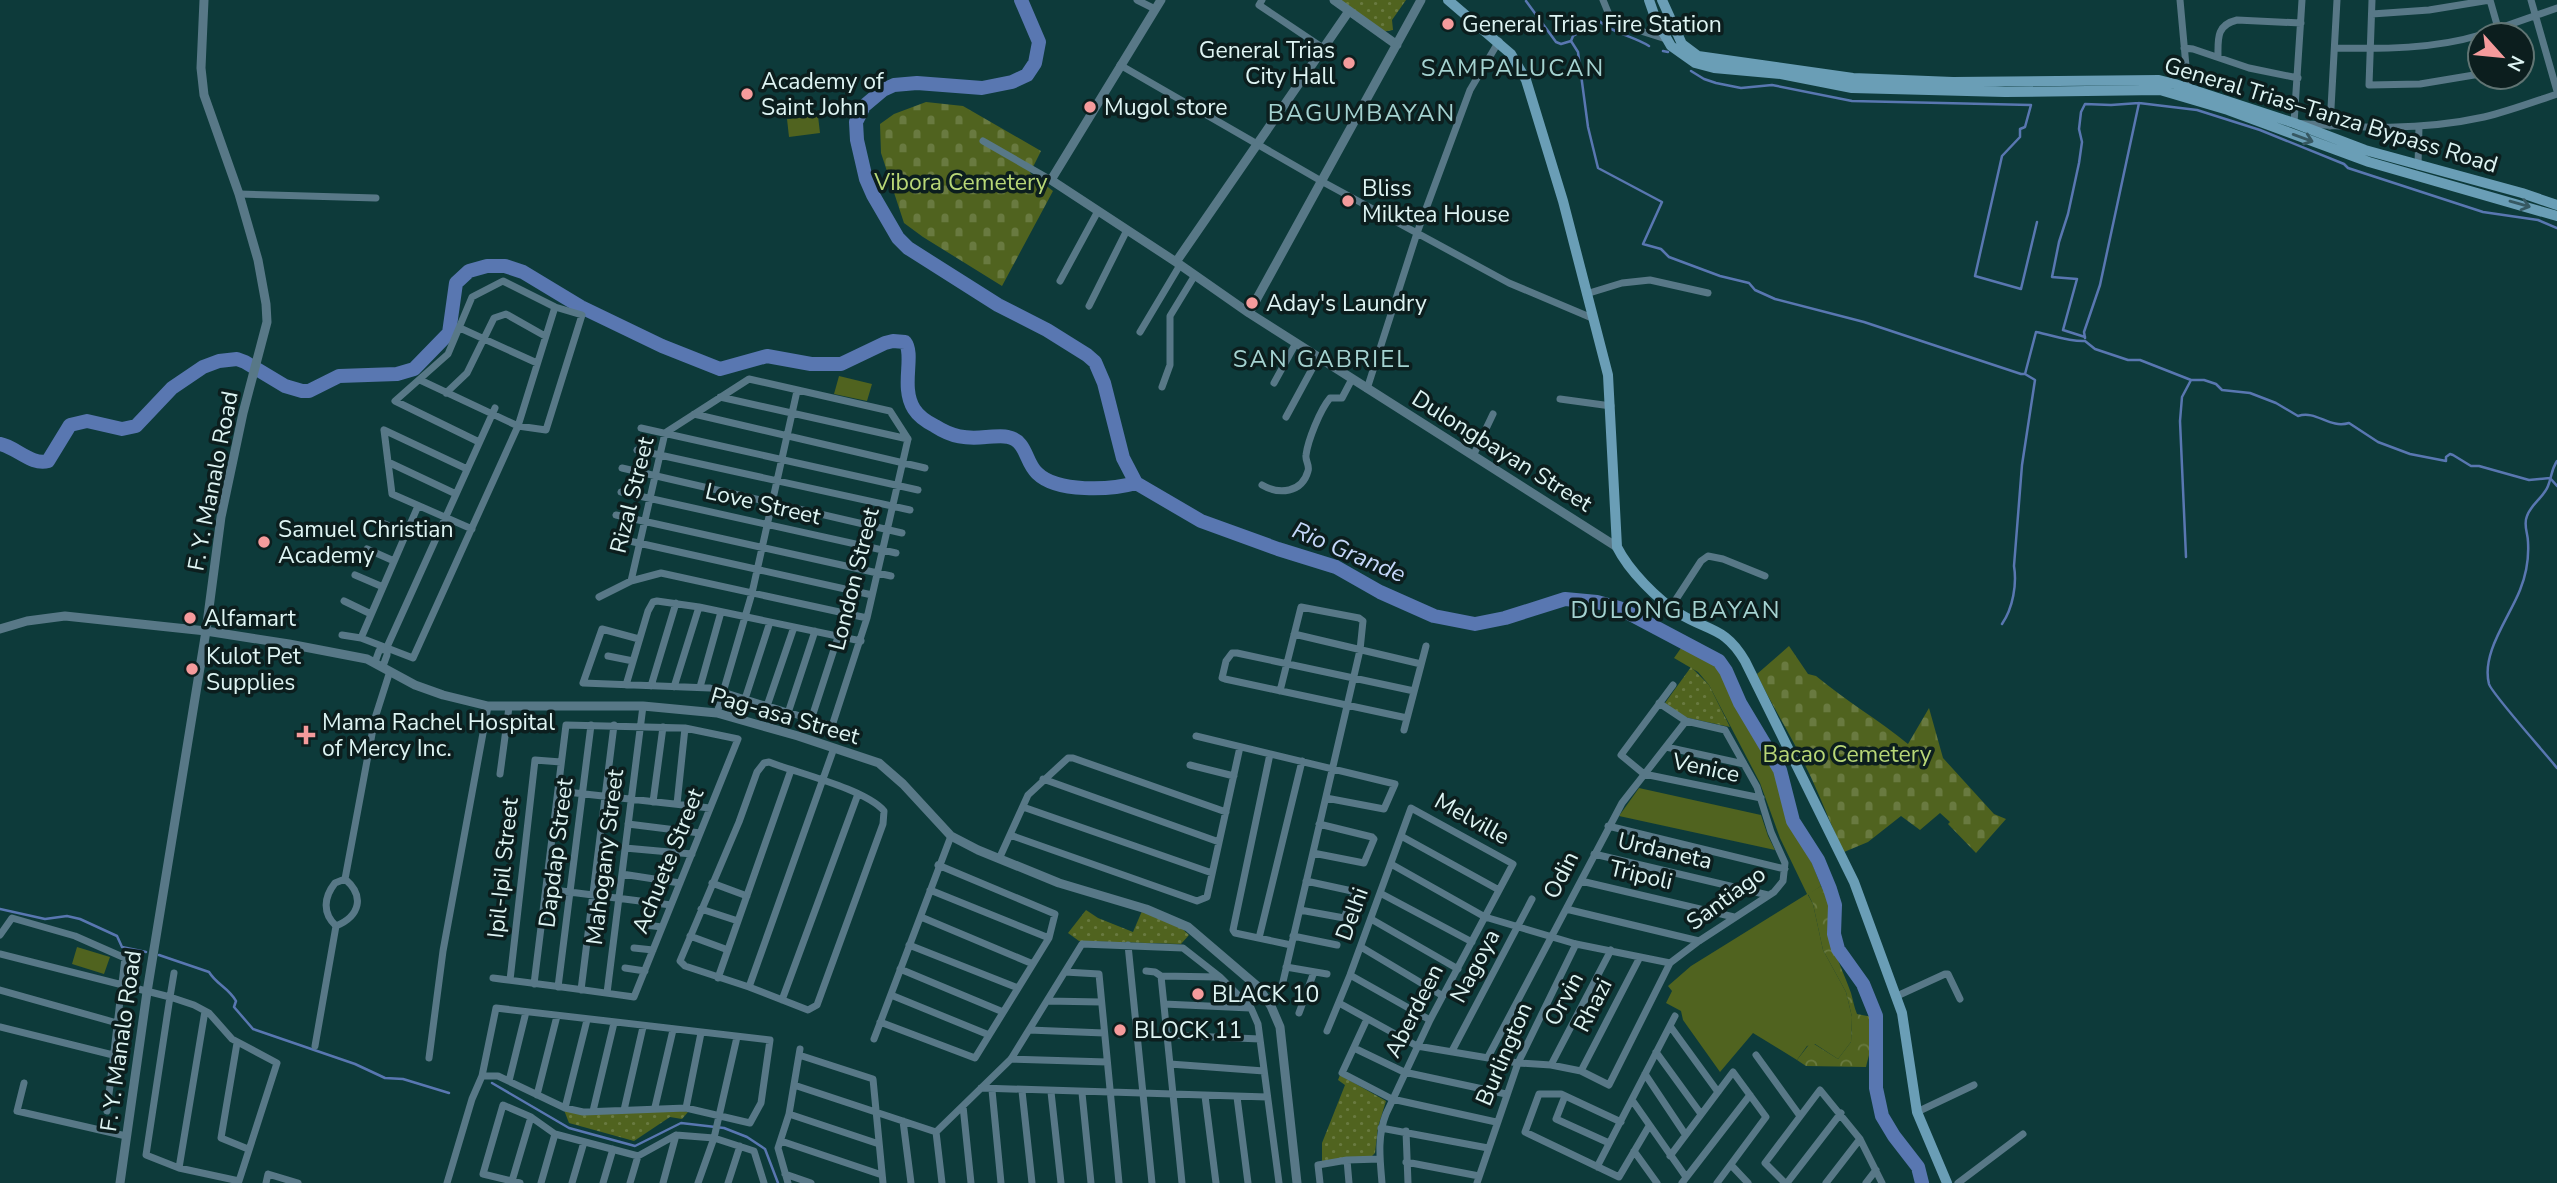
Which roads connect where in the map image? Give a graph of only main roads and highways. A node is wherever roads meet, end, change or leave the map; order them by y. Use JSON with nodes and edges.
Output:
{"nodes":[{"id":1,"x":1447,"y":0,"type":"edge"},
{"id":2,"x":1649,"y":0,"type":"edge"},
{"id":3,"x":1662,"y":0,"type":"edge"},
{"id":4,"x":2557,"y":205,"type":"edge"},
{"id":5,"x":2557,"y":216,"type":"edge"},
{"id":6,"x":1947,"y":1183,"type":"edge"}],
"edges":[{"from":1,"to":6,"type":"main road"},
{"from":2,"to":5,"type":"main road","name":"General Trias–Tanza Bypass Road","one_way":true},
{"from":3,"to":4,"type":"main road","name":"General Trias–Tanza Bypass Road"}]}
